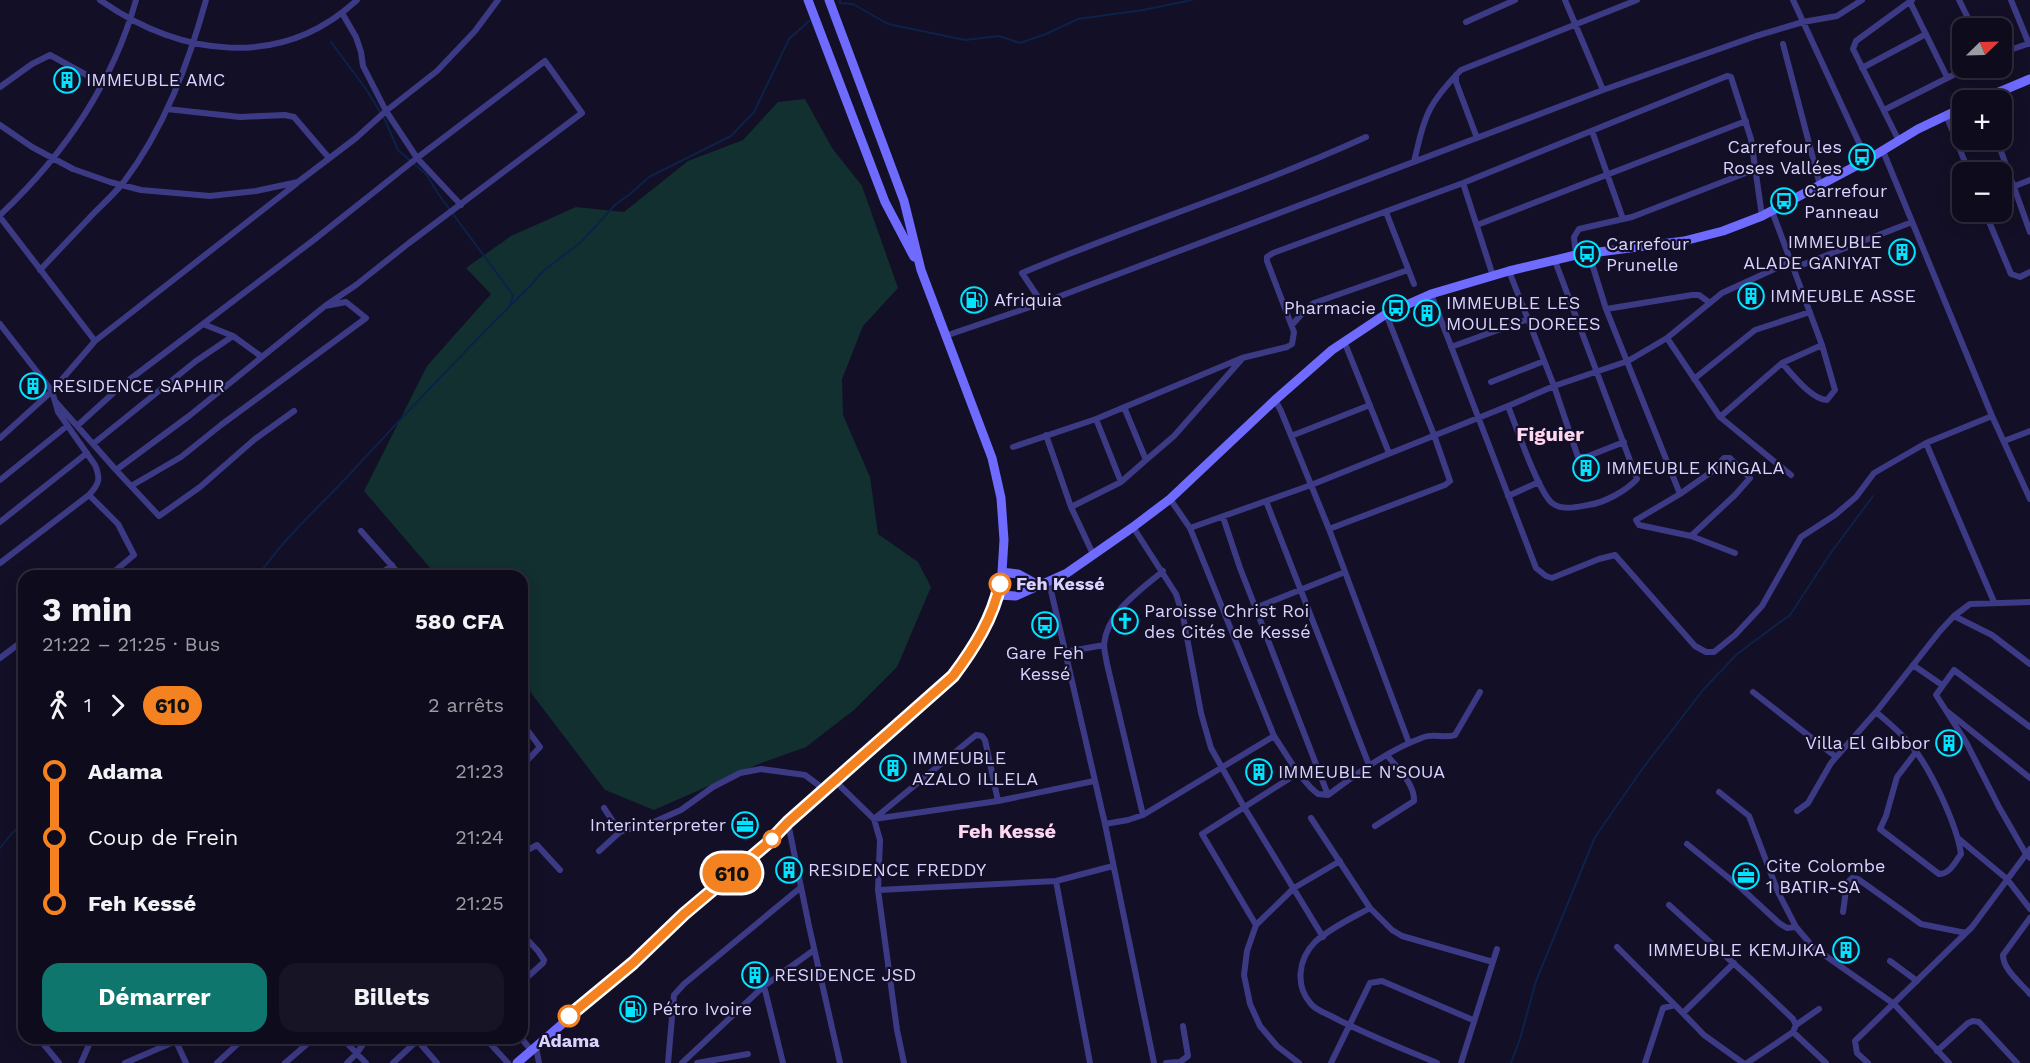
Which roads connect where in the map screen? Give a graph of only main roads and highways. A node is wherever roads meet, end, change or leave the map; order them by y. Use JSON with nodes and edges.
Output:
{"nodes":[{"id":1,"x":808,"y":0,"type":"edge"},
{"id":2,"x":829,"y":0,"type":"edge"},
{"id":3,"x":2030,"y":80,"type":"edge"},
{"id":4,"x":2006,"y":90,"type":"edge"},
{"id":5,"x":1952,"y":112,"type":"edge"},
{"id":6,"x":921,"y":270,"type":"junction"},
{"id":7,"x":1002,"y":572,"type":"junction"},
{"id":8,"x":1038,"y":585,"type":"junction"},
{"id":9,"x":998,"y":595,"type":"junction"},
{"id":10,"x":517,"y":1063,"type":"edge"}],
"edges":[{"from":1,"to":6,"type":"main road"},
{"from":2,"to":6,"type":"main road"},
{"from":3,"to":4,"type":"main road"},
{"from":5,"to":8,"type":"main road"},
{"from":6,"to":7,"type":"main road"},
{"from":7,"to":8,"type":"main road"},
{"from":7,"to":9,"type":"main road"},
{"from":8,"to":9,"type":"main road"},
{"from":9,"to":10,"type":"main road"}]}
